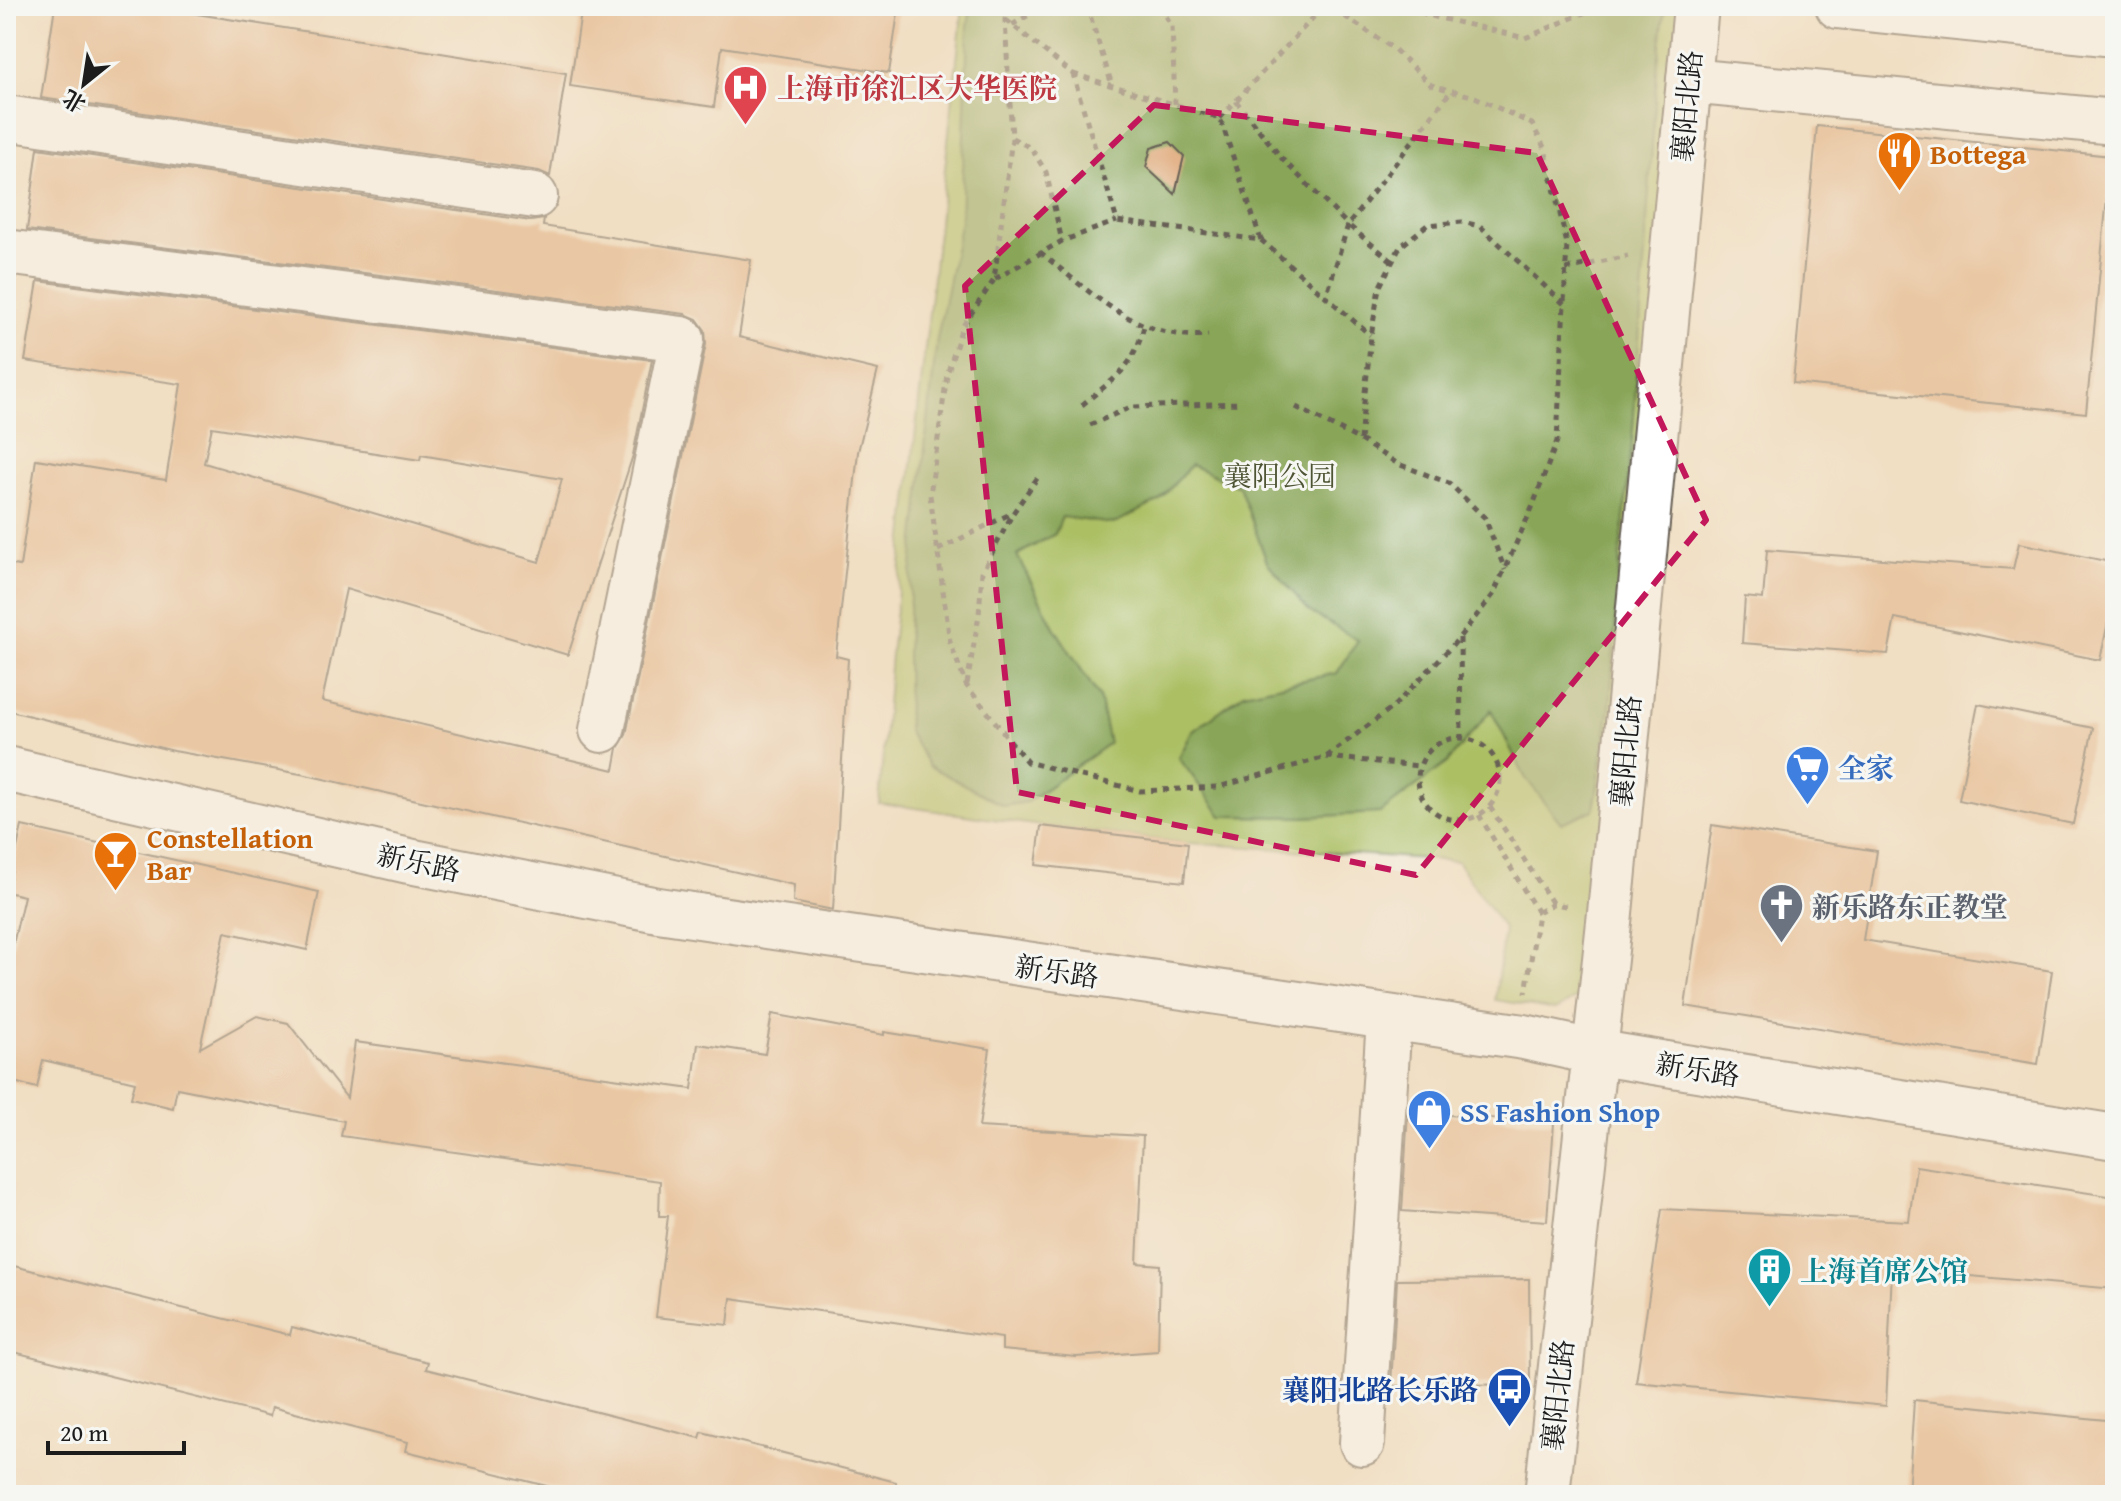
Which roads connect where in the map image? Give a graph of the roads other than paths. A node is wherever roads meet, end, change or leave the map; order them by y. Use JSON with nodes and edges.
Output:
{"nodes":[{"id":1,"x":1696,"y":6,"type":"edge"},
{"id":2,"x":1838,"y":6,"type":"edge"},
{"id":3,"x":2115,"y":34,"type":"edge"},
{"id":4,"x":1689,"y":81,"type":"junction"},
{"id":5,"x":6,"y":118,"type":"edge"},
{"id":6,"x":2115,"y":122,"type":"edge"},
{"id":7,"x":535,"y":196,"type":"dead end"},
{"id":8,"x":6,"y":252,"type":"edge"},
{"id":9,"x":602,"y":730,"type":"dead end"},
{"id":10,"x":6,"y":769,"type":"edge"},
{"id":11,"x":1389,"y":1019,"type":"junction"},
{"id":12,"x":1593,"y":1052,"type":"junction"},
{"id":13,"x":2115,"y":1137,"type":"edge"},
{"id":14,"x":1362,"y":1443,"type":"dead end"},
{"id":15,"x":1547,"y":1495,"type":"edge"}],
"edges":[{"from":1,"to":4,"type":"street","name":"襄阳北路"},
{"from":2,"to":3,"type":"street"},
{"from":4,"to":6,"type":"street"},
{"from":4,"to":12,"type":"street","name":"襄阳北路"},
{"from":5,"to":7,"type":"street"},
{"from":8,"to":9,"type":"street"},
{"from":10,"to":11,"type":"street","name":"新乐路"},
{"from":11,"to":12,"type":"street","name":"新乐路"},
{"from":11,"to":14,"type":"street"},
{"from":12,"to":13,"type":"street","name":"新乐路"},
{"from":12,"to":15,"type":"street","name":"襄阳北路"}]}
